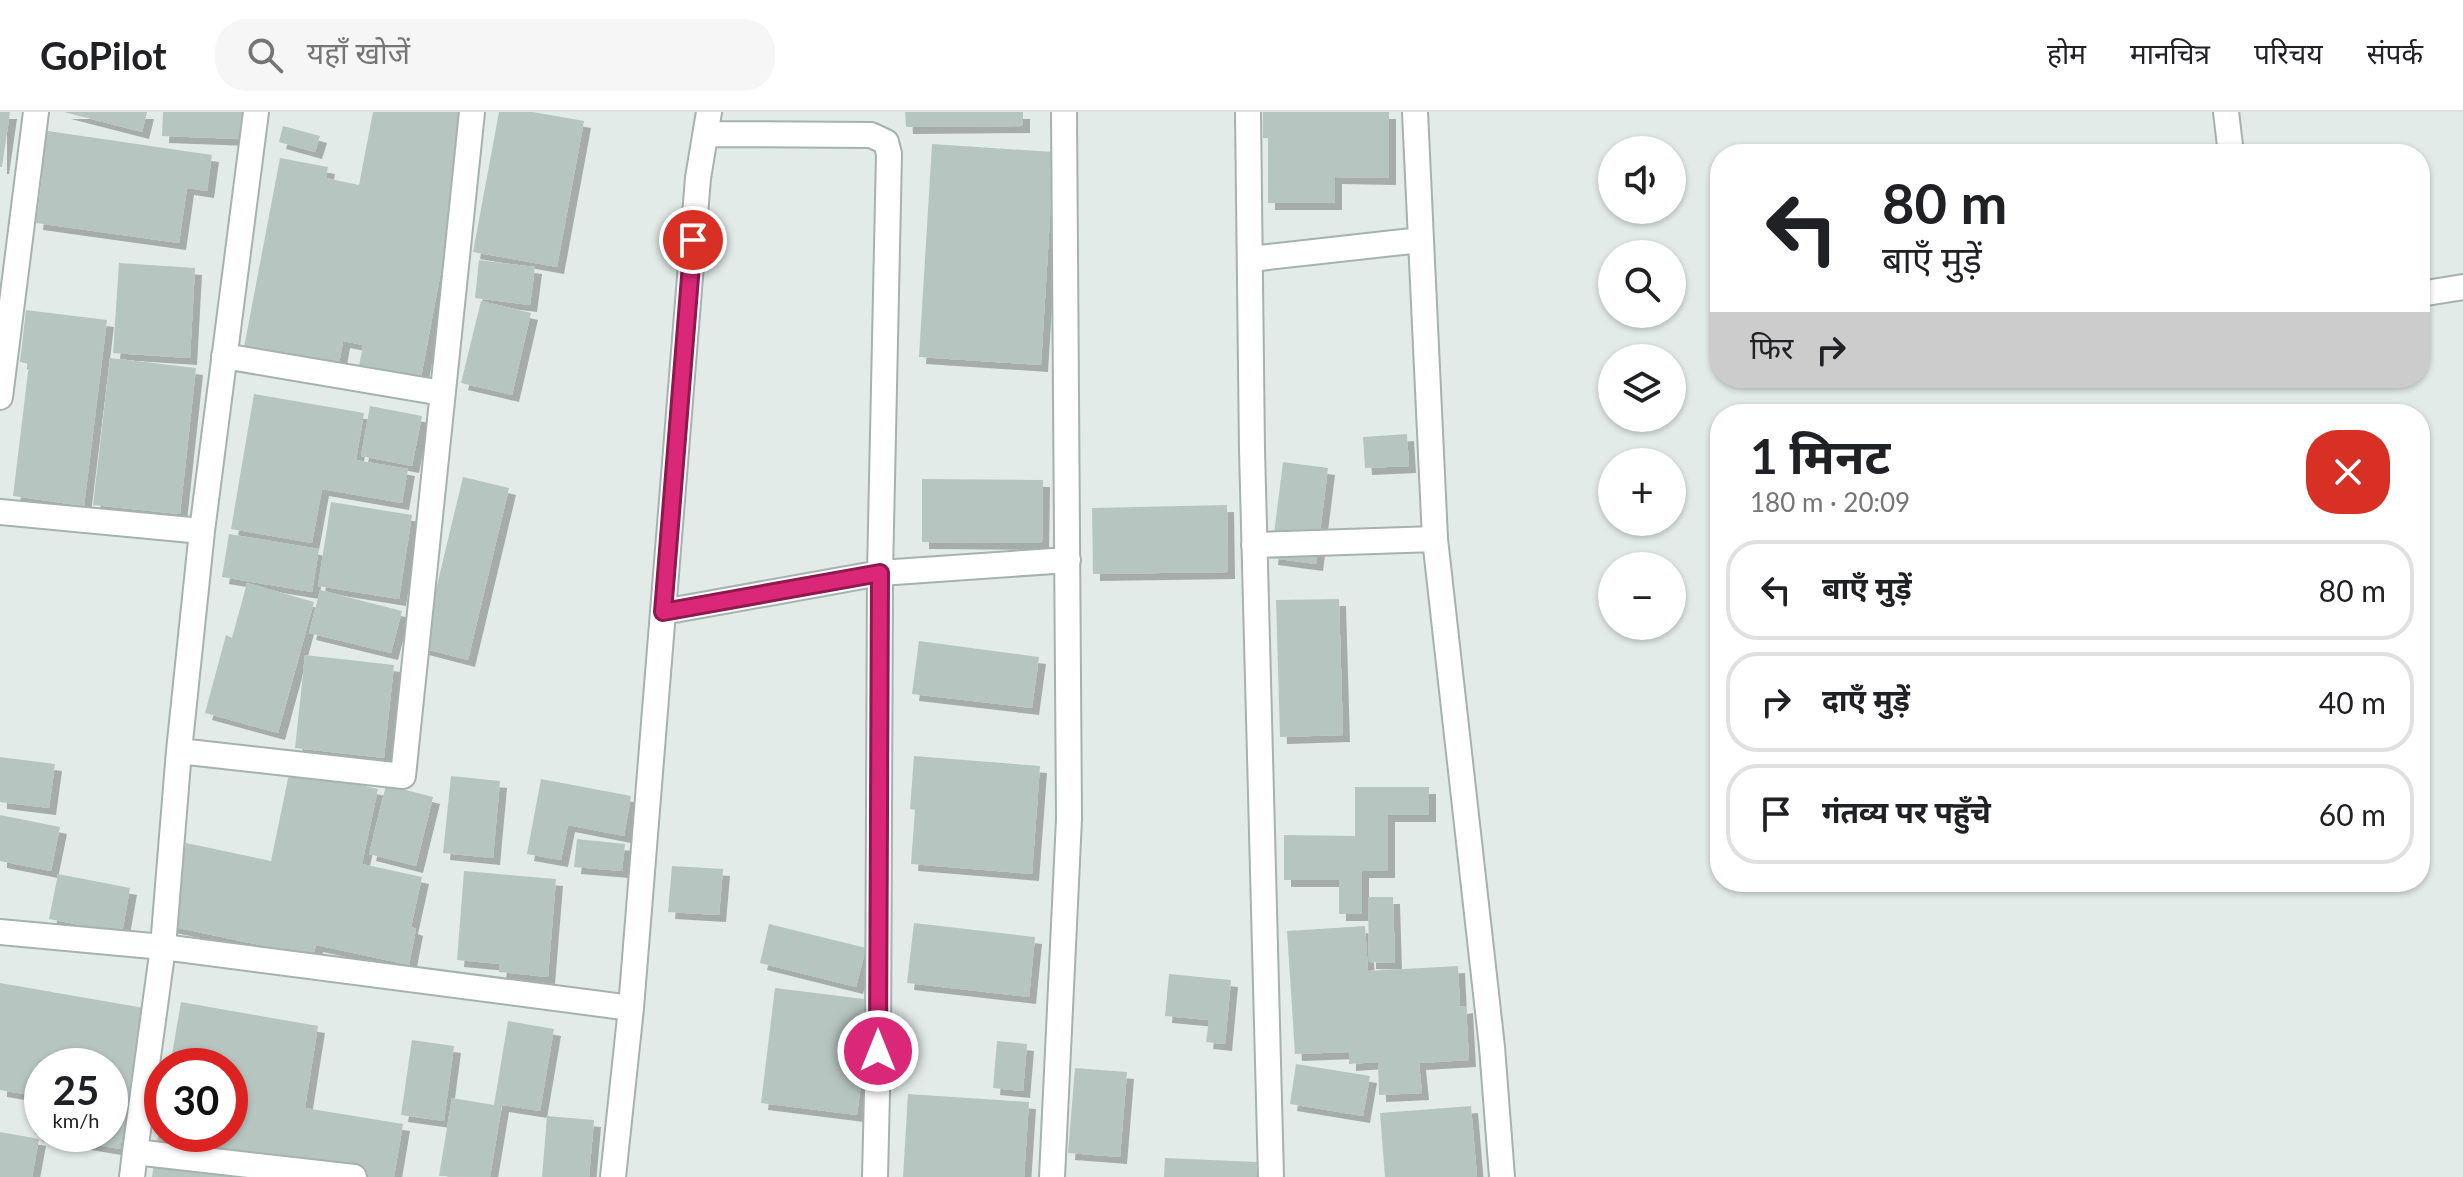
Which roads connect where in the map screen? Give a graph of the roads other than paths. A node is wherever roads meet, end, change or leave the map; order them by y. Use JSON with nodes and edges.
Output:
{"nodes":[{"id":1,"x":36,"y":112,"type":"edge"},
{"id":2,"x":256,"y":112,"type":"edge"},
{"id":3,"x":472,"y":112,"type":"edge"},
{"id":4,"x":1064,"y":112,"type":"edge"},
{"id":5,"x":1248,"y":112,"type":"edge"},
{"id":6,"x":1415,"y":112,"type":"edge"},
{"id":7,"x":2226,"y":112,"type":"edge"},
{"id":8,"x":708,"y":123,"type":"edge"},
{"id":9,"x":2230,"y":144,"type":"edge"},
{"id":10,"x":1421,"y":240,"type":"junction"},
{"id":11,"x":1250,"y":259,"type":"junction"},
{"id":12,"x":2463,"y":287,"type":"edge"},
{"id":13,"x":2430,"y":292,"type":"edge"},
{"id":14,"x":224,"y":356,"type":"junction"},
{"id":15,"x":442,"y":393,"type":"junction"},
{"id":16,"x":0,"y":397,"type":"edge"},
{"id":17,"x":0,"y":512,"type":"edge"},
{"id":18,"x":202,"y":531,"type":"junction"},
{"id":19,"x":1435,"y":539,"type":"junction"},
{"id":20,"x":1254,"y":545,"type":"junction"},
{"id":21,"x":1068,"y":560,"type":"junction"},
{"id":22,"x":880,"y":573,"type":"junction"},
{"id":23,"x":663,"y":612,"type":"junction"},
{"id":24,"x":179,"y":751,"type":"junction"},
{"id":25,"x":0,"y":932,"type":"edge"},
{"id":26,"x":163,"y":947,"type":"junction"},
{"id":27,"x":631,"y":1008,"type":"junction"},
{"id":28,"x":135,"y":1152,"type":"junction"},
{"id":29,"x":132,"y":1177,"type":"edge"},
{"id":30,"x":354,"y":1177,"type":"edge"},
{"id":31,"x":613,"y":1177,"type":"edge"},
{"id":32,"x":875,"y":1177,"type":"edge"},
{"id":33,"x":1052,"y":1177,"type":"edge"},
{"id":34,"x":1271,"y":1177,"type":"edge"},
{"id":35,"x":1502,"y":1177,"type":"edge"}],
"edges":[{"from":1,"to":16,"type":"street"},
{"from":2,"to":14,"type":"street"},
{"from":3,"to":15,"type":"street"},
{"from":4,"to":21,"type":"street"},
{"from":5,"to":11,"type":"street"},
{"from":6,"to":10,"type":"street"},
{"from":7,"to":9,"type":"street"},
{"from":8,"to":22,"type":"street"},
{"from":8,"to":23,"type":"street"},
{"from":10,"to":11,"type":"street"},
{"from":10,"to":19,"type":"street"},
{"from":11,"to":20,"type":"street"},
{"from":12,"to":13,"type":"street"},
{"from":14,"to":15,"type":"street"},
{"from":14,"to":18,"type":"street"},
{"from":15,"to":24,"type":"street"},
{"from":17,"to":18,"type":"street"},
{"from":18,"to":24,"type":"street"},
{"from":19,"to":20,"type":"street"},
{"from":19,"to":35,"type":"street"},
{"from":20,"to":34,"type":"street"},
{"from":21,"to":22,"type":"street"},
{"from":21,"to":33,"type":"street"},
{"from":22,"to":23,"type":"street"},
{"from":22,"to":32,"type":"street"},
{"from":23,"to":27,"type":"street"},
{"from":24,"to":26,"type":"street"},
{"from":25,"to":26,"type":"street"},
{"from":26,"to":27,"type":"street"},
{"from":26,"to":28,"type":"street"},
{"from":27,"to":31,"type":"street"},
{"from":28,"to":29,"type":"street"},
{"from":28,"to":30,"type":"street"}]}
